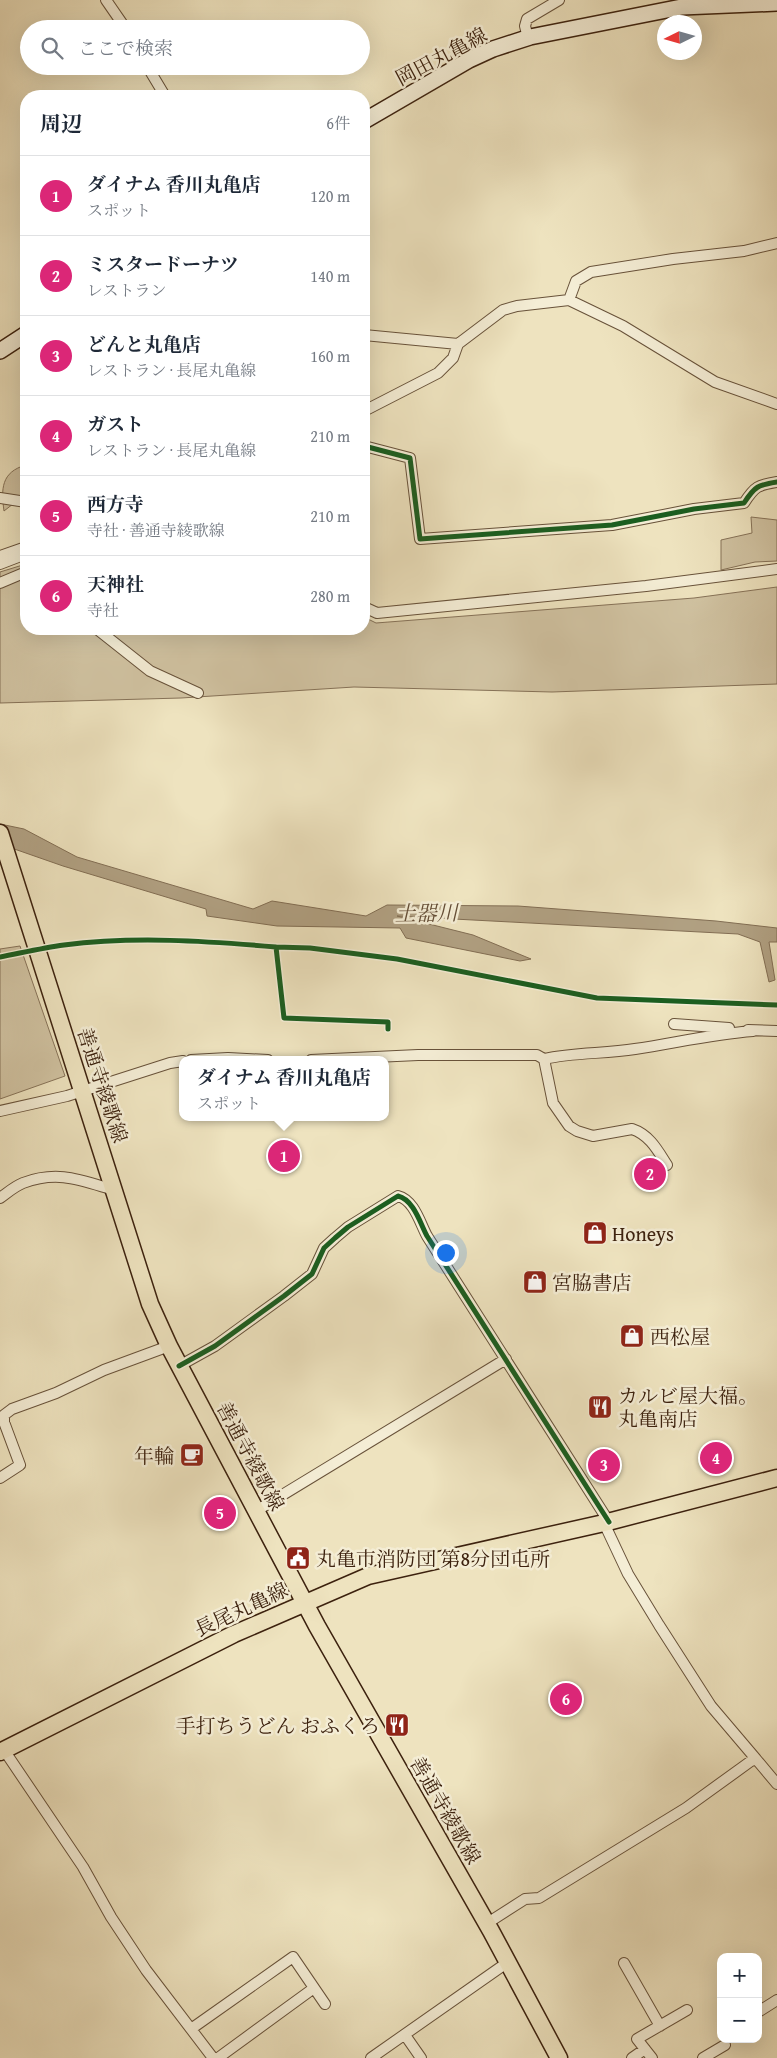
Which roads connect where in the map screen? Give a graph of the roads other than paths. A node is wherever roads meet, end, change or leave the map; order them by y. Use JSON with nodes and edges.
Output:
{"nodes":[{"id":1,"x":106,"y":0,"type":"edge"},
{"id":2,"x":559,"y":0,"type":"edge"},
{"id":3,"x":777,"y":2,"type":"edge"},
{"id":4,"x":711,"y":3,"type":"edge"},
{"id":5,"x":120,"y":20,"type":"edge"},
{"id":6,"x":528,"y":38,"type":"junction"},
{"id":7,"x":152,"y":75,"type":"edge"},
{"id":8,"x":161,"y":90,"type":"edge"},
{"id":9,"x":370,"y":118,"type":"edge"},
{"id":10,"x":777,"y":243,"type":"edge"},
{"id":11,"x":569,"y":300,"type":"junction"},
{"id":12,"x":370,"y":336,"type":"edge"},
{"id":13,"x":20,"y":338,"type":"edge"},
{"id":14,"x":458,"y":344,"type":"junction"},
{"id":15,"x":0,"y":351,"type":"edge"},
{"id":16,"x":777,"y":404,"type":"edge"},
{"id":17,"x":370,"y":407,"type":"edge"},
{"id":18,"x":370,"y":448,"type":"edge"},
{"id":19,"x":777,"y":482,"type":"edge"},
{"id":20,"x":0,"y":498,"type":"edge"},
{"id":21,"x":20,"y":501,"type":"edge"},
{"id":22,"x":20,"y":549,"type":"edge"},
{"id":23,"x":0,"y":556,"type":"edge"},
{"id":24,"x":20,"y":556,"type":"edge"},
{"id":25,"x":0,"y":564,"type":"edge"},
{"id":26,"x":777,"y":569,"type":"edge"},
{"id":27,"x":20,"y":575,"type":"edge"},
{"id":28,"x":0,"y":583,"type":"edge"},
{"id":29,"x":370,"y":610,"type":"edge"},
{"id":30,"x":105,"y":635,"type":"edge"},
{"id":31,"x":198,"y":692,"type":"dead end"},
{"id":32,"x":0,"y":834,"type":"edge"},
{"id":33,"x":674,"y":1024,"type":"dead end"},
{"id":34,"x":753,"y":1031,"type":"junction"},
{"id":35,"x":777,"y":1031,"type":"edge"},
{"id":36,"x":389,"y":1057,"type":"edge"},
{"id":37,"x":544,"y":1059,"type":"junction"},
{"id":38,"x":179,"y":1061,"type":"edge"},
{"id":39,"x":83,"y":1091,"type":"junction"},
{"id":40,"x":0,"y":1111,"type":"edge"},
{"id":41,"x":667,"y":1165,"type":"dead end"},
{"id":42,"x":114,"y":1190,"type":"junction"},
{"id":43,"x":0,"y":1198,"type":"edge"},
{"id":44,"x":169,"y":1346,"type":"junction"},
{"id":45,"x":506,"y":1359,"type":"junction"},
{"id":46,"x":179,"y":1366,"type":"junction"},
{"id":47,"x":0,"y":1478,"type":"edge"},
{"id":48,"x":777,"y":1478,"type":"edge"},
{"id":49,"x":256,"y":1511,"type":"junction"},
{"id":50,"x":606,"y":1522,"type":"junction"},
{"id":51,"x":305,"y":1602,"type":"junction"},
{"id":52,"x":2,"y":1751,"type":"edge"},
{"id":53,"x":756,"y":1759,"type":"junction"},
{"id":54,"x":777,"y":1784,"type":"edge"},
{"id":55,"x":486,"y":1924,"type":"junction"},
{"id":56,"x":508,"y":1962,"type":"junction"},
{"id":57,"x":624,"y":1963,"type":"dead end"},
{"id":58,"x":314,"y":1988,"type":"junction"},
{"id":59,"x":324,"y":2004,"type":"dead end"},
{"id":60,"x":775,"y":2005,"type":"edge"},
{"id":61,"x":687,"y":2010,"type":"dead end"},
{"id":62,"x":762,"y":2010,"type":"edge"},
{"id":63,"x":660,"y":2026,"type":"junction"},
{"id":64,"x":192,"y":2029,"type":"junction"},
{"id":65,"x":405,"y":2035,"type":"junction"},
{"id":66,"x":725,"y":2045,"type":"dead end"},
{"id":67,"x":645,"y":2049,"type":"junction"},
{"id":68,"x":387,"y":2054,"type":"edge"},
{"id":69,"x":213,"y":2058,"type":"edge"},
{"id":70,"x":218,"y":2058,"type":"edge"},
{"id":71,"x":371,"y":2058,"type":"edge"},
{"id":72,"x":421,"y":2058,"type":"edge"},
{"id":73,"x":559,"y":2058,"type":"edge"},
{"id":74,"x":632,"y":2058,"type":"edge"},
{"id":75,"x":652,"y":2058,"type":"edge"},
{"id":76,"x":703,"y":2058,"type":"edge"}],
"edges":[{"from":1,"to":5,"type":"street"},
{"from":2,"to":6,"type":"street"},
{"from":3,"to":4,"type":"main road","name":"岡田丸亀線"},
{"from":4,"to":6,"type":"main road","name":"岡田丸亀線"},
{"from":6,"to":9,"type":"main road","name":"岡田丸亀線"},
{"from":7,"to":8,"type":"street"},
{"from":10,"to":11,"type":"street"},
{"from":11,"to":14,"type":"street"},
{"from":11,"to":16,"type":"street"},
{"from":12,"to":14,"type":"street"},
{"from":13,"to":15,"type":"main road"},
{"from":14,"to":17,"type":"street"},
{"from":18,"to":19,"type":"street"},
{"from":20,"to":21,"type":"street"},
{"from":22,"to":23,"type":"street"},
{"from":24,"to":25,"type":"street"},
{"from":26,"to":29,"type":"street"},
{"from":27,"to":28,"type":"street"},
{"from":30,"to":31,"type":"street"},
{"from":32,"to":39,"type":"main road","name":"善通寺綾歌線"},
{"from":33,"to":34,"type":"street"},
{"from":34,"to":35,"type":"street"},
{"from":34,"to":37,"type":"street"},
{"from":36,"to":37,"type":"street"},
{"from":37,"to":41,"type":"street"},
{"from":38,"to":39,"type":"street"},
{"from":39,"to":40,"type":"street"},
{"from":39,"to":42,"type":"main road","name":"善通寺綾歌線"},
{"from":42,"to":43,"type":"street"},
{"from":42,"to":44,"type":"main road","name":"善通寺綾歌線"},
{"from":44,"to":46,"type":"main road","name":"善通寺綾歌線"},
{"from":44,"to":47,"type":"street"},
{"from":45,"to":46,"type":"street"},
{"from":45,"to":49,"type":"street"},
{"from":45,"to":50,"type":"street"},
{"from":46,"to":49,"type":"main road","name":"善通寺綾歌線"},
{"from":48,"to":50,"type":"main road","name":"長尾丸亀線"},
{"from":49,"to":51,"type":"main road","name":"善通寺綾歌線"},
{"from":50,"to":51,"type":"main road","name":"長尾丸亀線"},
{"from":50,"to":53,"type":"street"},
{"from":51,"to":52,"type":"main road","name":"長尾丸亀線"},
{"from":51,"to":55,"type":"main road","name":"善通寺綾歌線"},
{"from":52,"to":64,"type":"street"},
{"from":53,"to":54,"type":"street"},
{"from":53,"to":55,"type":"street"},
{"from":55,"to":56,"type":"main road","name":"善通寺綾歌線"},
{"from":56,"to":65,"type":"street"},
{"from":56,"to":73,"type":"main road","name":"善通寺綾歌線"},
{"from":57,"to":63,"type":"street"},
{"from":58,"to":59,"type":"street"},
{"from":58,"to":64,"type":"street"},
{"from":58,"to":70,"type":"street"},
{"from":60,"to":62,"type":"street"},
{"from":61,"to":63,"type":"street"},
{"from":63,"to":67,"type":"street"},
{"from":64,"to":69,"type":"street"},
{"from":65,"to":68,"type":"street"},
{"from":65,"to":72,"type":"street"},
{"from":66,"to":76,"type":"street"},
{"from":67,"to":74,"type":"street"},
{"from":67,"to":75,"type":"street"},
{"from":68,"to":71,"type":"street"}]}
